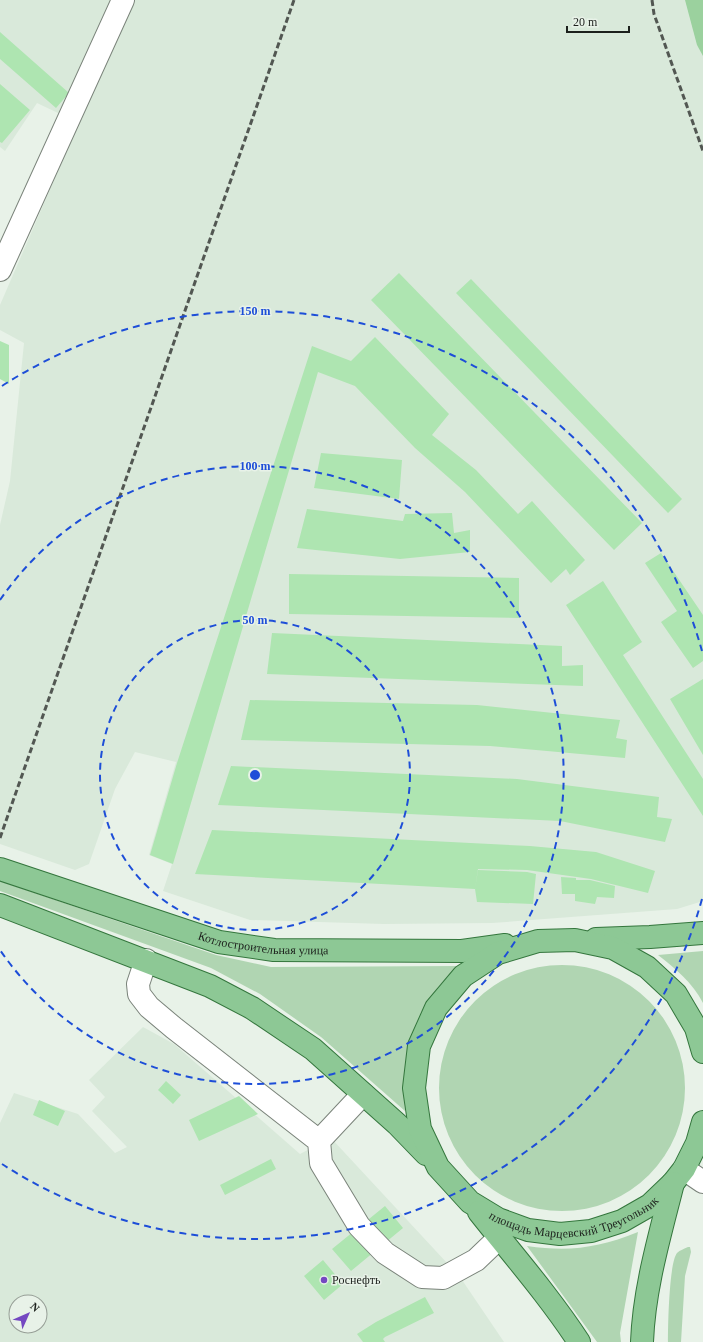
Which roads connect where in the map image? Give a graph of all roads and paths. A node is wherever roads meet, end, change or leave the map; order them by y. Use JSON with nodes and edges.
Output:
{"nodes":[{"id":1,"x":123,"y":0,"type":"edge"},
{"id":2,"x":0,"y":270,"type":"edge"},
{"id":3,"x":0,"y":868,"type":"edge"},
{"id":4,"x":0,"y":905,"type":"edge"},
{"id":5,"x":703,"y":933,"type":"edge"},
{"id":6,"x":575,"y":940,"type":"junction"},
{"id":7,"x":538,"y":941,"type":"junction"},
{"id":8,"x":146,"y":960,"type":"junction"},
{"id":9,"x":703,"y":1052,"type":"edge"},
{"id":10,"x":363,"y":1094,"type":"junction"},
{"id":11,"x":703,"y":1122,"type":"edge"},
{"id":12,"x":700,"y":1138,"type":"edge"},
{"id":13,"x":319,"y":1141,"type":"junction"},
{"id":14,"x":438,"y":1167,"type":"junction"},
{"id":15,"x":678,"y":1176,"type":"junction"},
{"id":16,"x":703,"y":1182,"type":"edge"},
{"id":17,"x":470,"y":1202,"type":"junction"},
{"id":18,"x":499,"y":1238,"type":"junction"},
{"id":19,"x":578,"y":1342,"type":"edge"},
{"id":20,"x":642,"y":1342,"type":"edge"}],
"edges":[{"from":1,"to":2,"type":"street"},
{"from":3,"to":7,"type":"main road","name":"Котлостроительная улица"},
{"from":4,"to":8,"type":"main road"},
{"from":5,"to":6,"type":"main road"},
{"from":6,"to":7,"type":"main road","name":"площадь Марцевский Треугольник"},
{"from":6,"to":9,"type":"main road","name":"площадь Марцевский Треугольник"},
{"from":7,"to":14,"type":"main road","name":"площадь Марцевский Треугольник"},
{"from":8,"to":10,"type":"main road"},
{"from":8,"to":13,"type":"street"},
{"from":10,"to":13,"type":"street"},
{"from":10,"to":14,"type":"main road"},
{"from":11,"to":12,"type":"main road","name":"площадь Марцевский Треугольник"},
{"from":12,"to":15,"type":"main road","name":"площадь Марцевский Треугольник"},
{"from":13,"to":18,"type":"street"},
{"from":14,"to":17,"type":"main road","name":"площадь Марцевский Треугольник"},
{"from":15,"to":16,"type":"street"},
{"from":15,"to":17,"type":"main road","name":"площадь Марцевский Треугольник"},
{"from":15,"to":20,"type":"main road","name":"площадь Марцевский Треугольник"},
{"from":17,"to":18,"type":"main road","name":"площадь Марцевский Треугольник"},
{"from":18,"to":19,"type":"main road","name":"площадь Марцевский Треугольник"}]}
